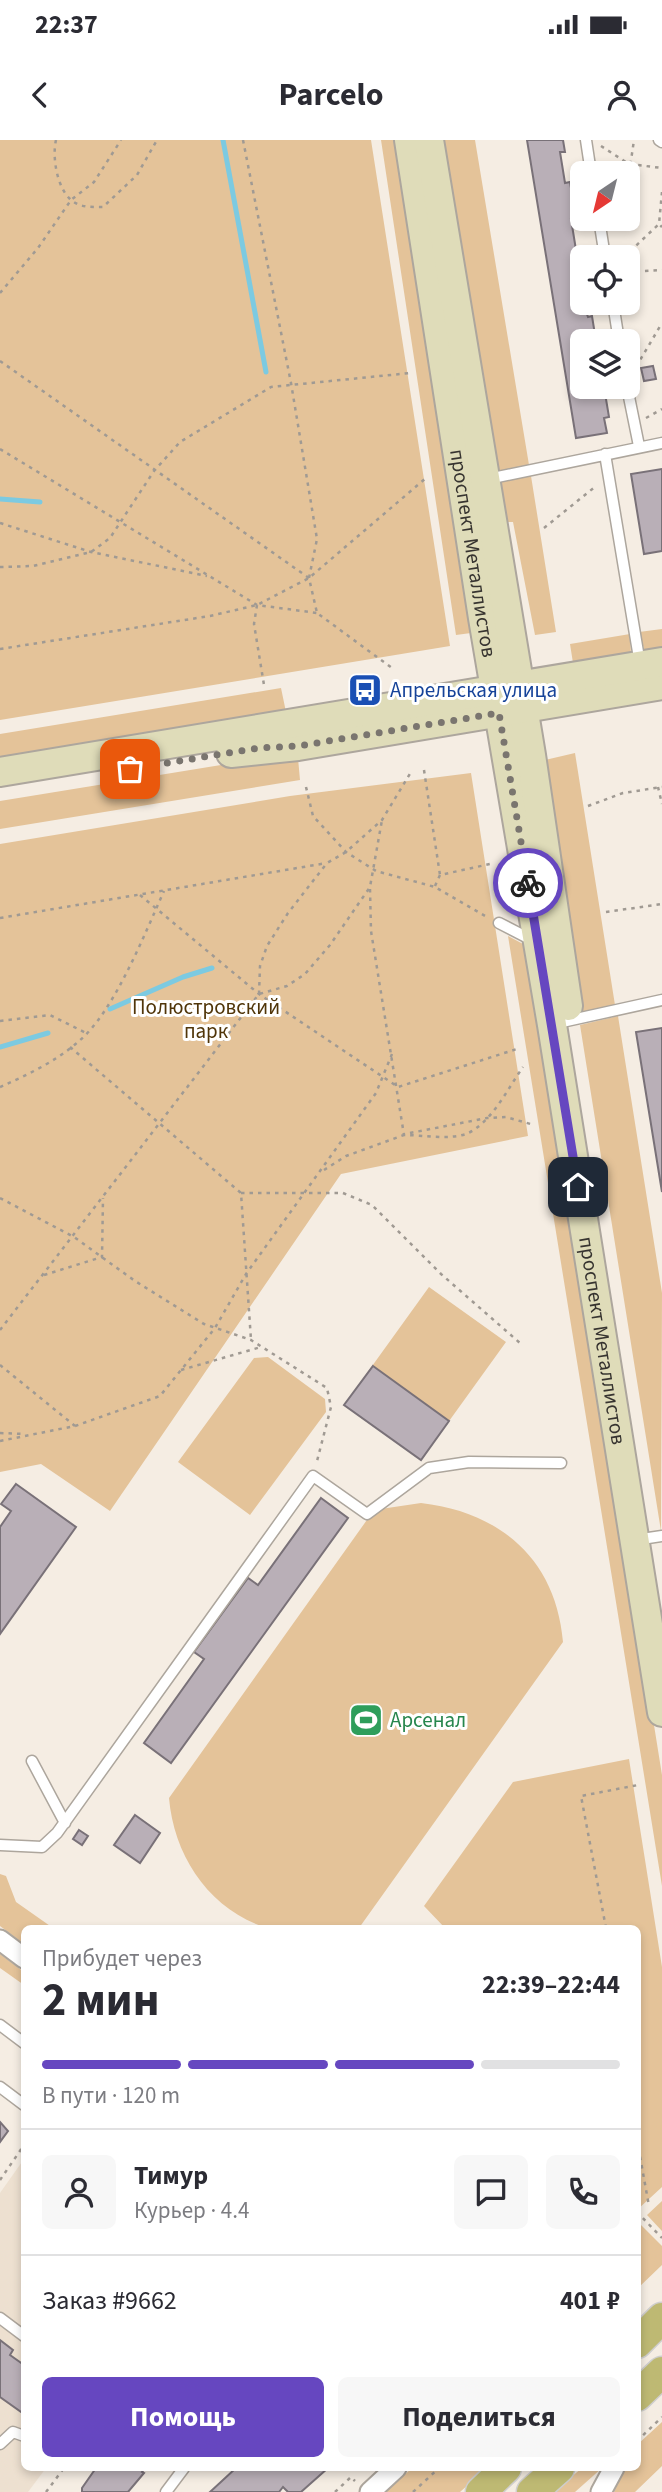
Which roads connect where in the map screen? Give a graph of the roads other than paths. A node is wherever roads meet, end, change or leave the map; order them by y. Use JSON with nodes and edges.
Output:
{"nodes":[{"id":1,"x":409,"y":140,"type":"edge"},
{"id":2,"x":429,"y":140,"type":"edge"},
{"id":3,"x":586,"y":140,"type":"edge"},
{"id":4,"x":589,"y":161,"type":"edge"},
{"id":5,"x":629,"y":399,"type":"edge"},
{"id":6,"x":662,"y":443,"type":"edge"},
{"id":7,"x":639,"y":446,"type":"junction"},
{"id":8,"x":606,"y":454,"type":"junction"},
{"id":9,"x":484,"y":480,"type":"junction"},
{"id":10,"x":651,"y":664,"type":"edge"},
{"id":11,"x":662,"y":685,"type":"edge"},
{"id":12,"x":508,"y":699,"type":"junction"},
{"id":13,"x":0,"y":772,"type":"edge"},
{"id":14,"x":0,"y":790,"type":"edge"},
{"id":15,"x":499,"y":923,"type":"road end"},
{"id":16,"x":538,"y":943,"type":"junction"},
{"id":17,"x":662,"y":1000,"type":"edge"},
{"id":18,"x":561,"y":1023,"type":"junction"},
{"id":19,"x":561,"y":1463,"type":"dead end"},
{"id":20,"x":650,"y":1538,"type":"edge"},
{"id":21,"x":662,"y":1596,"type":"edge"},
{"id":22,"x":662,"y":1712,"type":"edge"},
{"id":23,"x":32,"y":1761,"type":"dead end"},
{"id":24,"x":65,"y":1823,"type":"junction"},
{"id":25,"x":0,"y":1845,"type":"edge"},
{"id":26,"x":0,"y":1940,"type":"edge"},
{"id":27,"x":21,"y":1956,"type":"edge"},
{"id":28,"x":0,"y":2025,"type":"edge"},
{"id":29,"x":21,"y":2041,"type":"edge"},
{"id":30,"x":0,"y":2087,"type":"edge"},
{"id":31,"x":21,"y":2103,"type":"edge"},
{"id":32,"x":0,"y":2318,"type":"edge"},
{"id":33,"x":662,"y":2318,"type":"edge"},
{"id":34,"x":21,"y":2334,"type":"edge"},
{"id":35,"x":641,"y":2339,"type":"edge"},
{"id":36,"x":21,"y":2435,"type":"edge"},
{"id":37,"x":0,"y":2444,"type":"edge"},
{"id":38,"x":182,"y":2471,"type":"edge"},
{"id":39,"x":391,"y":2471,"type":"edge"},
{"id":40,"x":503,"y":2471,"type":"edge"},
{"id":41,"x":556,"y":2471,"type":"edge"},
{"id":42,"x":612,"y":2471,"type":"edge"},
{"id":43,"x":363,"y":2487,"type":"edge"},
{"id":44,"x":166,"y":2492,"type":"edge"},
{"id":45,"x":481,"y":2492,"type":"edge"},
{"id":46,"x":532,"y":2492,"type":"edge"},
{"id":47,"x":601,"y":2492,"type":"edge"}],
"edges":[{"from":1,"to":12,"type":"street","name":"проспект Металлистов"},
{"from":2,"to":9,"type":"street","name":"проспект Металлистов"},
{"from":3,"to":4,"type":"lane"},
{"from":5,"to":7,"type":"lane"},
{"from":6,"to":7,"type":"lane"},
{"from":7,"to":8,"type":"lane"},
{"from":8,"to":9,"type":"lane"},
{"from":8,"to":10,"type":"lane"},
{"from":9,"to":12,"type":"street","name":"проспект Металлистов"},
{"from":10,"to":12,"type":"street"},
{"from":11,"to":12,"type":"street"},
{"from":12,"to":13,"type":"street"},
{"from":12,"to":14,"type":"street"},
{"from":12,"to":16,"type":"street","name":"проспект Металлистов"},
{"from":12,"to":18,"type":"street","name":"проспект Металлистов"},
{"from":15,"to":16,"type":"lane"},
{"from":16,"to":18,"type":"street","name":"проспект Металлистов"},
{"from":17,"to":18,"type":"lane"},
{"from":18,"to":20,"type":"street","name":"проспект Металлистов"},
{"from":19,"to":24,"type":"lane"},
{"from":20,"to":21,"type":"street","name":"проспект Металлистов"},
{"from":20,"to":22,"type":"street","name":"проспект Металлистов"},
{"from":23,"to":24,"type":"lane"},
{"from":24,"to":25,"type":"lane"},
{"from":26,"to":27,"type":"street"},
{"from":28,"to":29,"type":"lane"},
{"from":30,"to":31,"type":"lane"},
{"from":32,"to":34,"type":"lane"},
{"from":33,"to":35,"type":"main road"},
{"from":36,"to":37,"type":"lane"},
{"from":38,"to":44,"type":"lane"},
{"from":39,"to":43,"type":"street"},
{"from":40,"to":45,"type":"main road"},
{"from":41,"to":46,"type":"main road"},
{"from":42,"to":47,"type":"street"}]}
